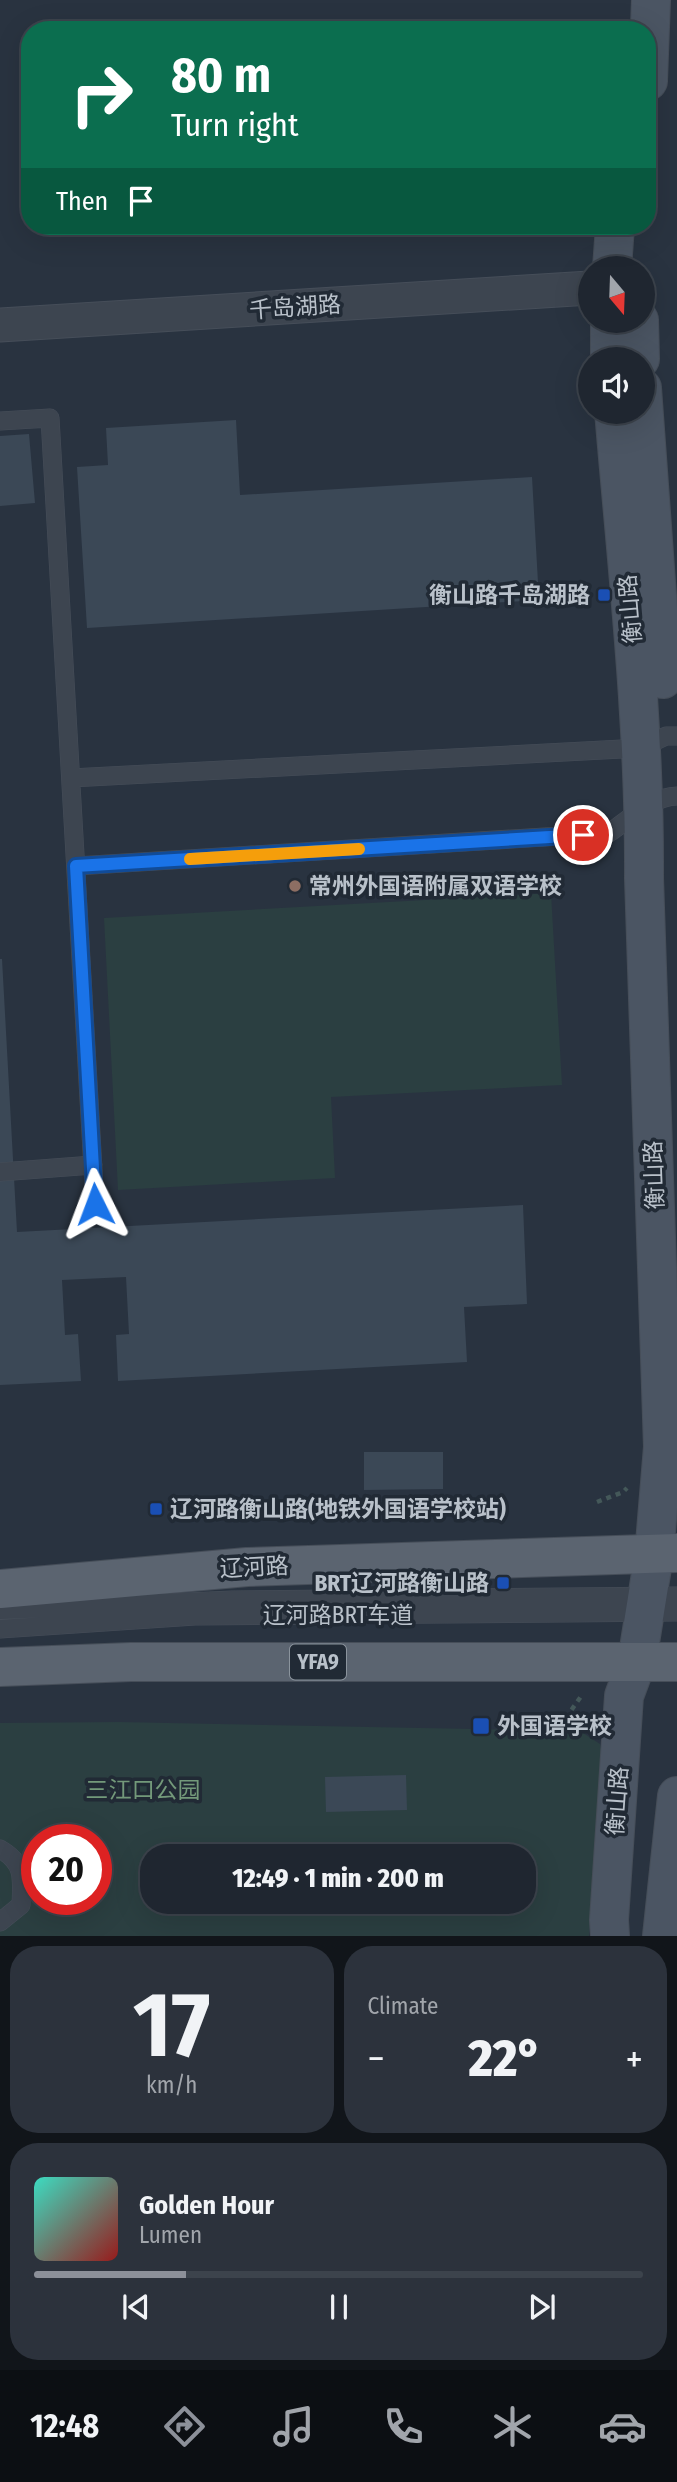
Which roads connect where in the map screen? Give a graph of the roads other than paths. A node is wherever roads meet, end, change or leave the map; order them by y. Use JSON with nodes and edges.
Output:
{"nodes":[{"id":1,"x":626,"y":0,"type":"edge"},
{"id":2,"x":651,"y":0,"type":"edge"},
{"id":3,"x":625,"y":21,"type":"edge"},
{"id":4,"x":650,"y":21,"type":"edge"},
{"id":5,"x":614,"y":235,"type":"edge"},
{"id":6,"x":641,"y":235,"type":"edge"},
{"id":7,"x":613,"y":256,"type":"edge"},
{"id":8,"x":640,"y":256,"type":"edge"},
{"id":9,"x":578,"y":289,"type":"edge"},
{"id":10,"x":0,"y":325,"type":"edge"},
{"id":11,"x":0,"y":421,"type":"edge"},
{"id":12,"x":616,"y":424,"type":"edge"},
{"id":13,"x":644,"y":424,"type":"edge"},
{"id":14,"x":662,"y":740,"type":"edge"},
{"id":15,"x":71,"y":778,"type":"junction"},
{"id":16,"x":664,"y":800,"type":"edge"},
{"id":17,"x":76,"y":866,"type":"junction"},
{"id":18,"x":677,"y":1115,"type":"edge"},
{"id":19,"x":93,"y":1165,"type":"junction"},
{"id":20,"x":0,"y":1172,"type":"edge"},
{"id":21,"x":95,"y":1204,"type":"dead end"},
{"id":22,"x":666,"y":1554,"type":"edge"},
{"id":23,"x":0,"y":1589,"type":"edge"},
{"id":24,"x":662,"y":1604,"type":"edge"},
{"id":25,"x":0,"y":1610,"type":"edge"},
{"id":26,"x":0,"y":1629,"type":"edge"},
{"id":27,"x":637,"y":1661,"type":"junction"},
{"id":28,"x":677,"y":1662,"type":"edge"},
{"id":29,"x":0,"y":1667,"type":"edge"},
{"id":30,"x":677,"y":1796,"type":"edge"},
{"id":31,"x":0,"y":1849,"type":"edge"},
{"id":32,"x":0,"y":1922,"type":"edge"},
{"id":33,"x":610,"y":1936,"type":"edge"},
{"id":34,"x":662,"y":1936,"type":"edge"}],
"edges":[{"from":1,"to":3,"type":"street"},
{"from":2,"to":4,"type":"street"},
{"from":5,"to":7,"type":"street"},
{"from":6,"to":8,"type":"street"},
{"from":9,"to":10,"type":"street","name":"千岛湖路"},
{"from":11,"to":15,"type":"lane"},
{"from":12,"to":14,"type":"street","name":"衡山路"},
{"from":13,"to":14,"type":"street","name":"衡山路"},
{"from":14,"to":15,"type":"lane"},
{"from":14,"to":16,"type":"street","name":"衡山路"},
{"from":15,"to":17,"type":"lane"},
{"from":16,"to":17,"type":"lane"},
{"from":16,"to":18,"type":"street","name":"衡山路"},
{"from":16,"to":22,"type":"street","name":"衡山路"},
{"from":17,"to":19,"type":"lane"},
{"from":19,"to":20,"type":"lane"},
{"from":19,"to":21,"type":"lane"},
{"from":22,"to":23,"type":"main road","name":"辽河路"},
{"from":22,"to":24,"type":"street","name":"衡山路"},
{"from":24,"to":25,"type":"lane","name":"辽河路BRT车道"},
{"from":24,"to":26,"type":"lane","name":"辽河路BRT车道"},
{"from":24,"to":27,"type":"street","name":"衡山路"},
{"from":27,"to":28,"type":"main road","number":"YFA9"},
{"from":27,"to":29,"type":"main road","number":"YFA9"},
{"from":27,"to":33,"type":"street","name":"衡山路"},
{"from":30,"to":34,"type":"street"},
{"from":31,"to":32,"type":"lane"}]}
